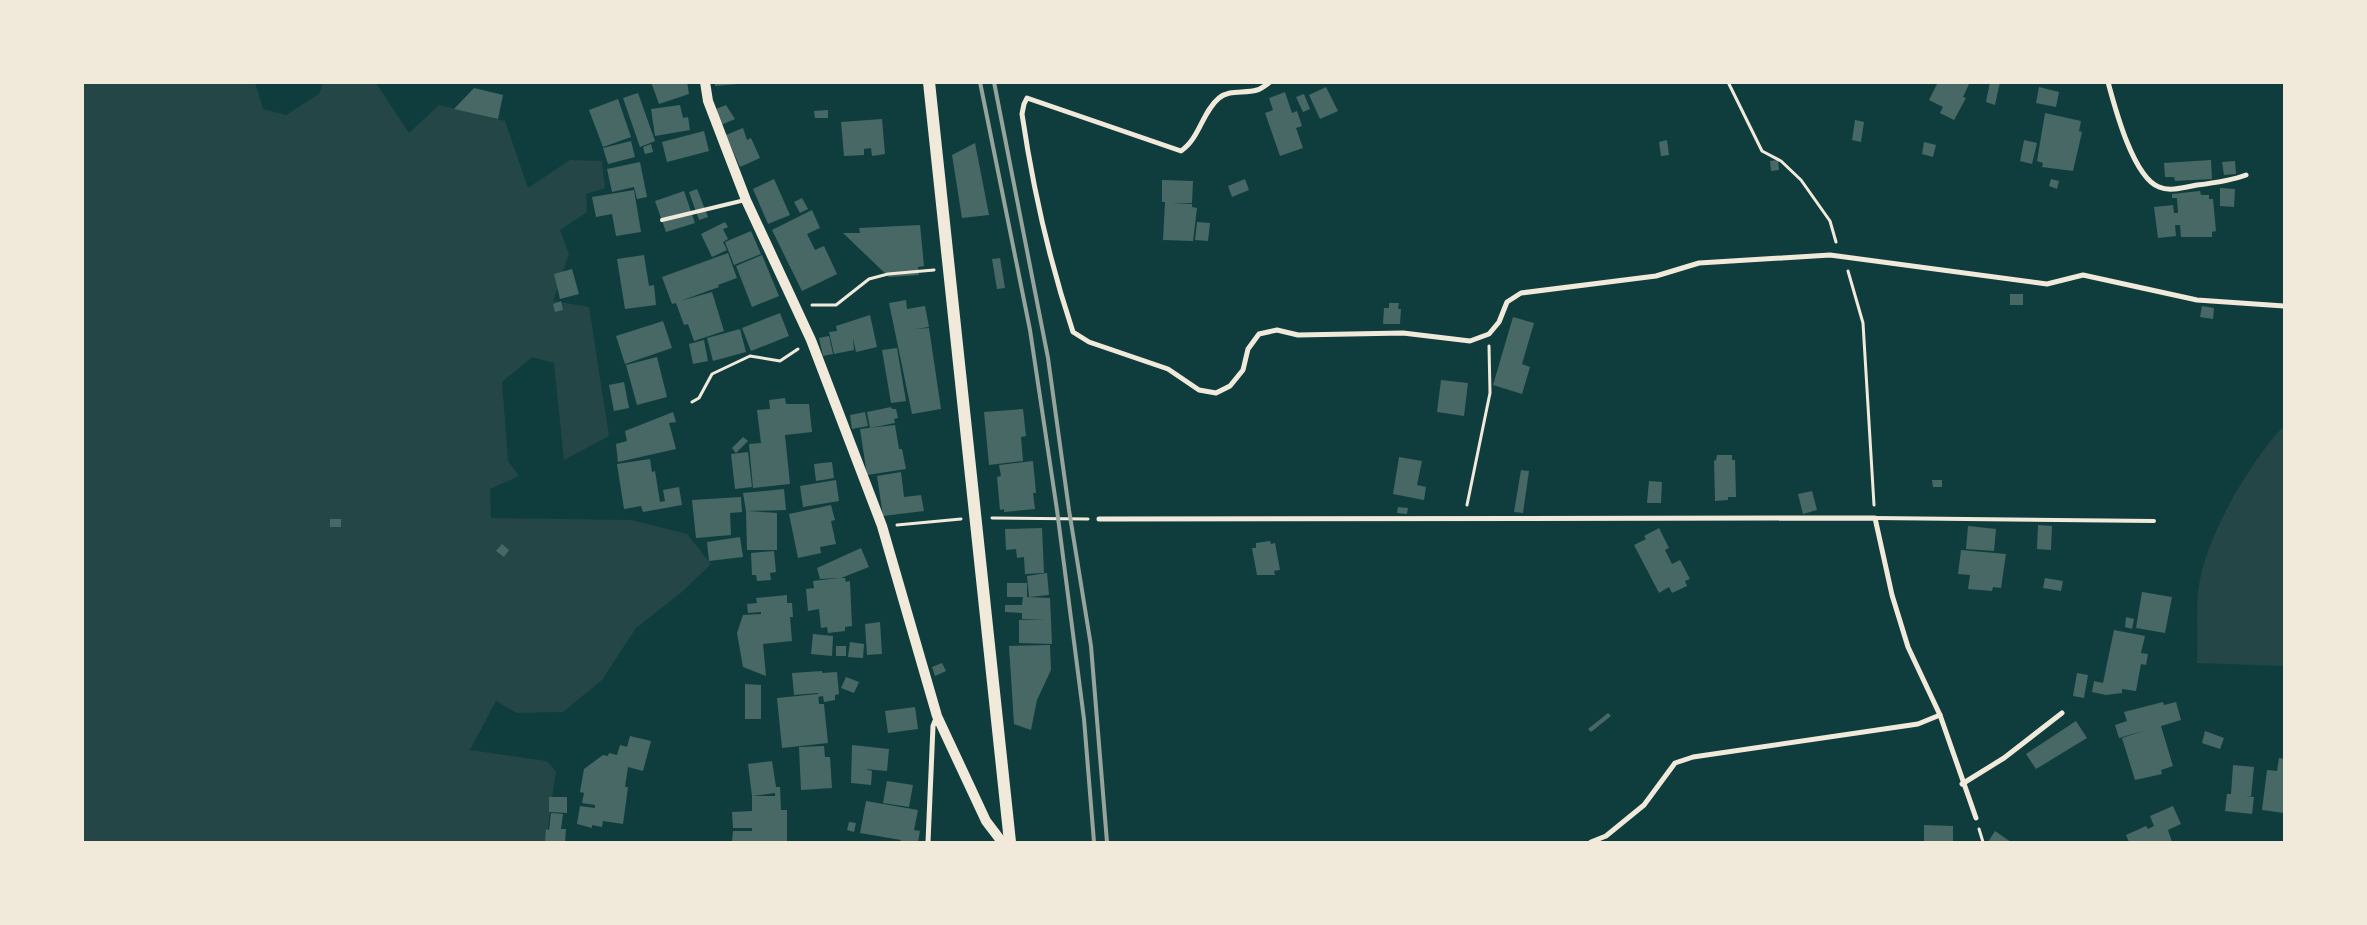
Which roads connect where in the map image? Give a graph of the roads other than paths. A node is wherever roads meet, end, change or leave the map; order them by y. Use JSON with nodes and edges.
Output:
{"nodes":[{"id":1,"x":705,"y":82,"type":"edge"},
{"id":2,"x":929,"y":82,"type":"edge"},
{"id":3,"x":1270,"y":82,"type":"edge"},
{"id":4,"x":2108,"y":82,"type":"edge"},
{"id":5,"x":2246,"y":175,"type":"dead end"},
{"id":6,"x":746,"y":200,"type":"junction"},
{"id":7,"x":662,"y":220,"type":"dead end"},
{"id":8,"x":2284,"y":306,"type":"edge"},
{"id":9,"x":1876,"y":518,"type":"junction"},
{"id":10,"x":1099,"y":519,"type":"road end"},
{"id":11,"x":2154,"y":521,"type":"dead end"},
{"id":12,"x":2062,"y":713,"type":"dead end"},
{"id":13,"x":1940,"y":714,"type":"junction"},
{"id":14,"x":937,"y":716,"type":"junction"},
{"id":15,"x":1962,"y":784,"type":"junction"},
{"id":16,"x":1976,"y":818,"type":"dead end"},
{"id":17,"x":928,"y":842,"type":"edge"},
{"id":18,"x":1002,"y":842,"type":"edge"},
{"id":19,"x":1010,"y":842,"type":"edge"},
{"id":20,"x":1590,"y":842,"type":"edge"}],
"edges":[{"from":1,"to":6,"type":"main road"},
{"from":2,"to":19,"type":"main road"},
{"from":3,"to":8,"type":"street"},
{"from":4,"to":5,"type":"street"},
{"from":6,"to":7,"type":"lane"},
{"from":6,"to":14,"type":"main road"},
{"from":9,"to":10,"type":"street"},
{"from":9,"to":11,"type":"lane"},
{"from":9,"to":13,"type":"street"},
{"from":12,"to":15,"type":"street"},
{"from":13,"to":15,"type":"street"},
{"from":13,"to":20,"type":"street"},
{"from":14,"to":17,"type":"street"},
{"from":14,"to":18,"type":"main road"},
{"from":15,"to":16,"type":"street"}]}
